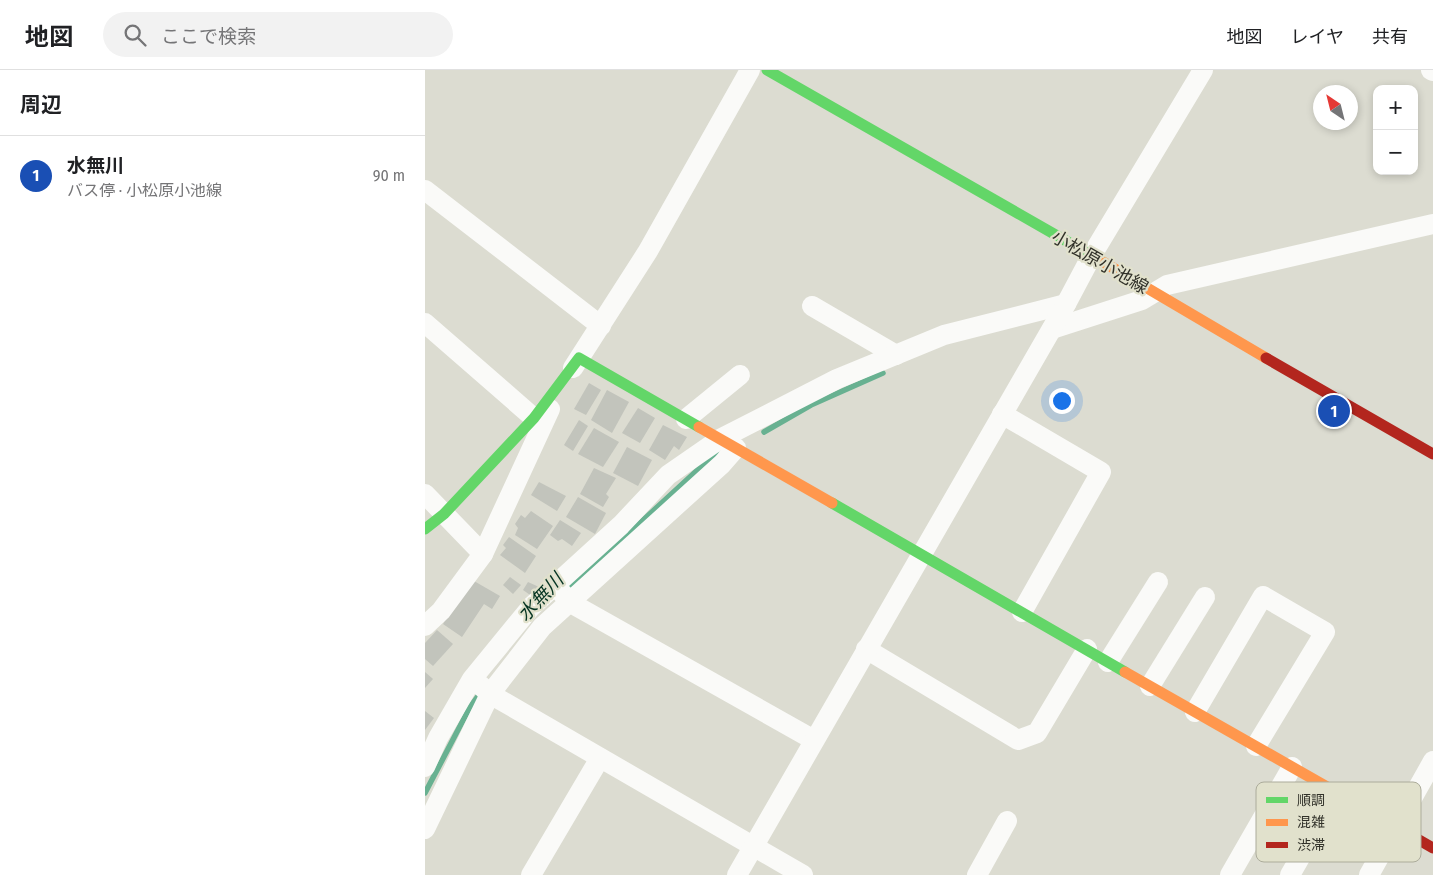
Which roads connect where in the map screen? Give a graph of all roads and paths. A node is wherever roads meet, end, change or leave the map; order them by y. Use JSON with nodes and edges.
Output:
{"nodes":[{"id":1,"x":750,"y":70,"type":"edge"},
{"id":2,"x":767,"y":70,"type":"edge"},
{"id":3,"x":1203,"y":70,"type":"edge"},
{"id":4,"x":425,"y":190,"type":"edge"},
{"id":5,"x":1433,"y":224,"type":"edge"},
{"id":6,"x":1092,"y":255,"type":"junction"},
{"id":7,"x":1153,"y":293,"type":"junction"},
{"id":8,"x":1066,"y":304,"type":"junction"},
{"id":9,"x":812,"y":306,"type":"dead end"},
{"id":10,"x":425,"y":323,"type":"edge"},
{"id":11,"x":601,"y":326,"type":"junction"},
{"id":12,"x":1051,"y":329,"type":"junction"},
{"id":13,"x":896,"y":355,"type":"junction"},
{"id":14,"x":579,"y":358,"type":"junction"},
{"id":15,"x":740,"y":375,"type":"dead end"},
{"id":16,"x":1002,"y":414,"type":"junction"},
{"id":17,"x":686,"y":420,"type":"junction"},
{"id":18,"x":538,"y":421,"type":"junction"},
{"id":19,"x":728,"y":443,"type":"junction"},
{"id":20,"x":1433,"y":454,"type":"edge"},
{"id":21,"x":425,"y":494,"type":"edge"},
{"id":22,"x":444,"y":514,"type":"junction"},
{"id":23,"x":425,"y":529,"type":"edge"},
{"id":24,"x":483,"y":554,"type":"junction"},
{"id":25,"x":921,"y":554,"type":"junction"},
{"id":26,"x":1158,"y":582,"type":"dead end"},
{"id":27,"x":556,"y":586,"type":"junction"},
{"id":28,"x":1205,"y":597,"type":"dead end"},
{"id":29,"x":569,"y":602,"type":"junction"},
{"id":30,"x":1022,"y":612,"type":"junction"},
{"id":31,"x":425,"y":626,"type":"edge"},
{"id":32,"x":866,"y":649,"type":"junction"},
{"id":33,"x":1087,"y":649,"type":"junction"},
{"id":34,"x":1108,"y":662,"type":"junction"},
{"id":35,"x":473,"y":679,"type":"junction"},
{"id":36,"x":1151,"y":686,"type":"junction"},
{"id":37,"x":490,"y":694,"type":"junction"},
{"id":38,"x":1195,"y":712,"type":"junction"},
{"id":39,"x":814,"y":740,"type":"junction"},
{"id":40,"x":1256,"y":746,"type":"junction"},
{"id":41,"x":600,"y":758,"type":"junction"},
{"id":42,"x":1433,"y":761,"type":"edge"},
{"id":43,"x":425,"y":767,"type":"edge"},
{"id":44,"x":1292,"y":768,"type":"junction"},
{"id":45,"x":1284,"y":782,"type":"edge"},
{"id":46,"x":1317,"y":782,"type":"edge"},
{"id":47,"x":1421,"y":782,"type":"edge"},
{"id":48,"x":1007,"y":821,"type":"dead end"},
{"id":49,"x":425,"y":829,"type":"edge"},
{"id":50,"x":1256,"y":830,"type":"edge"},
{"id":51,"x":1421,"y":841,"type":"edge"},
{"id":52,"x":753,"y":847,"type":"junction"},
{"id":53,"x":1433,"y":848,"type":"edge"},
{"id":54,"x":1297,"y":862,"type":"edge"},
{"id":55,"x":1376,"y":862,"type":"edge"},
{"id":56,"x":531,"y":875,"type":"edge"},
{"id":57,"x":737,"y":875,"type":"edge"},
{"id":58,"x":803,"y":875,"type":"edge"},
{"id":59,"x":977,"y":875,"type":"edge"},
{"id":60,"x":1230,"y":875,"type":"edge"},
{"id":61,"x":1290,"y":875,"type":"edge"},
{"id":62,"x":1369,"y":875,"type":"edge"}],
"edges":[{"from":1,"to":11,"type":"street"},
{"from":2,"to":6,"type":"street","name":"小松原小池線"},
{"from":3,"to":6,"type":"street"},
{"from":4,"to":11,"type":"street"},
{"from":5,"to":7,"type":"street"},
{"from":6,"to":7,"type":"street","name":"小松原小池線"},
{"from":6,"to":8,"type":"street"},
{"from":7,"to":12,"type":"street"},
{"from":7,"to":20,"type":"street","name":"小松原小池線"},
{"from":8,"to":12,"type":"street"},
{"from":8,"to":13,"type":"street"},
{"from":9,"to":13,"type":"street"},
{"from":10,"to":18,"type":"street"},
{"from":11,"to":14,"type":"street"},
{"from":12,"to":16,"type":"street"},
{"from":13,"to":19,"type":"street"},
{"from":14,"to":17,"type":"street"},
{"from":14,"to":18,"type":"street"},
{"from":15,"to":17,"type":"street"},
{"from":16,"to":25,"type":"street"},
{"from":16,"to":30,"type":"street"},
{"from":17,"to":19,"type":"street"},
{"from":18,"to":22,"type":"street"},
{"from":18,"to":24,"type":"street"},
{"from":19,"to":25,"type":"street"},
{"from":19,"to":27,"type":"street"},
{"from":19,"to":29,"type":"street"},
{"from":21,"to":22,"type":"street"},
{"from":22,"to":23,"type":"street"},
{"from":22,"to":24,"type":"street"},
{"from":24,"to":31,"type":"street"},
{"from":25,"to":30,"type":"street"},
{"from":25,"to":32,"type":"street"},
{"from":26,"to":34,"type":"street"},
{"from":27,"to":29,"type":"street"},
{"from":27,"to":35,"type":"street"},
{"from":28,"to":36,"type":"street"},
{"from":29,"to":37,"type":"street"},
{"from":29,"to":39,"type":"street"},
{"from":30,"to":33,"type":"street"},
{"from":32,"to":33,"type":"street"},
{"from":32,"to":39,"type":"street"},
{"from":33,"to":34,"type":"street"},
{"from":34,"to":36,"type":"street"},
{"from":35,"to":37,"type":"street"},
{"from":35,"to":43,"type":"street"},
{"from":36,"to":38,"type":"street"},
{"from":37,"to":41,"type":"street"},
{"from":37,"to":49,"type":"street"},
{"from":38,"to":40,"type":"street"},
{"from":38,"to":40,"type":"street"},
{"from":39,"to":52,"type":"street"},
{"from":40,"to":44,"type":"street"},
{"from":41,"to":52,"type":"street"},
{"from":41,"to":56,"type":"street"},
{"from":42,"to":47,"type":"street"},
{"from":44,"to":45,"type":"street"},
{"from":44,"to":46,"type":"street"},
{"from":48,"to":59,"type":"street"},
{"from":50,"to":60,"type":"street"},
{"from":51,"to":53,"type":"street"},
{"from":52,"to":57,"type":"street"},
{"from":52,"to":58,"type":"street"},
{"from":54,"to":61,"type":"street"},
{"from":55,"to":62,"type":"street"}]}
